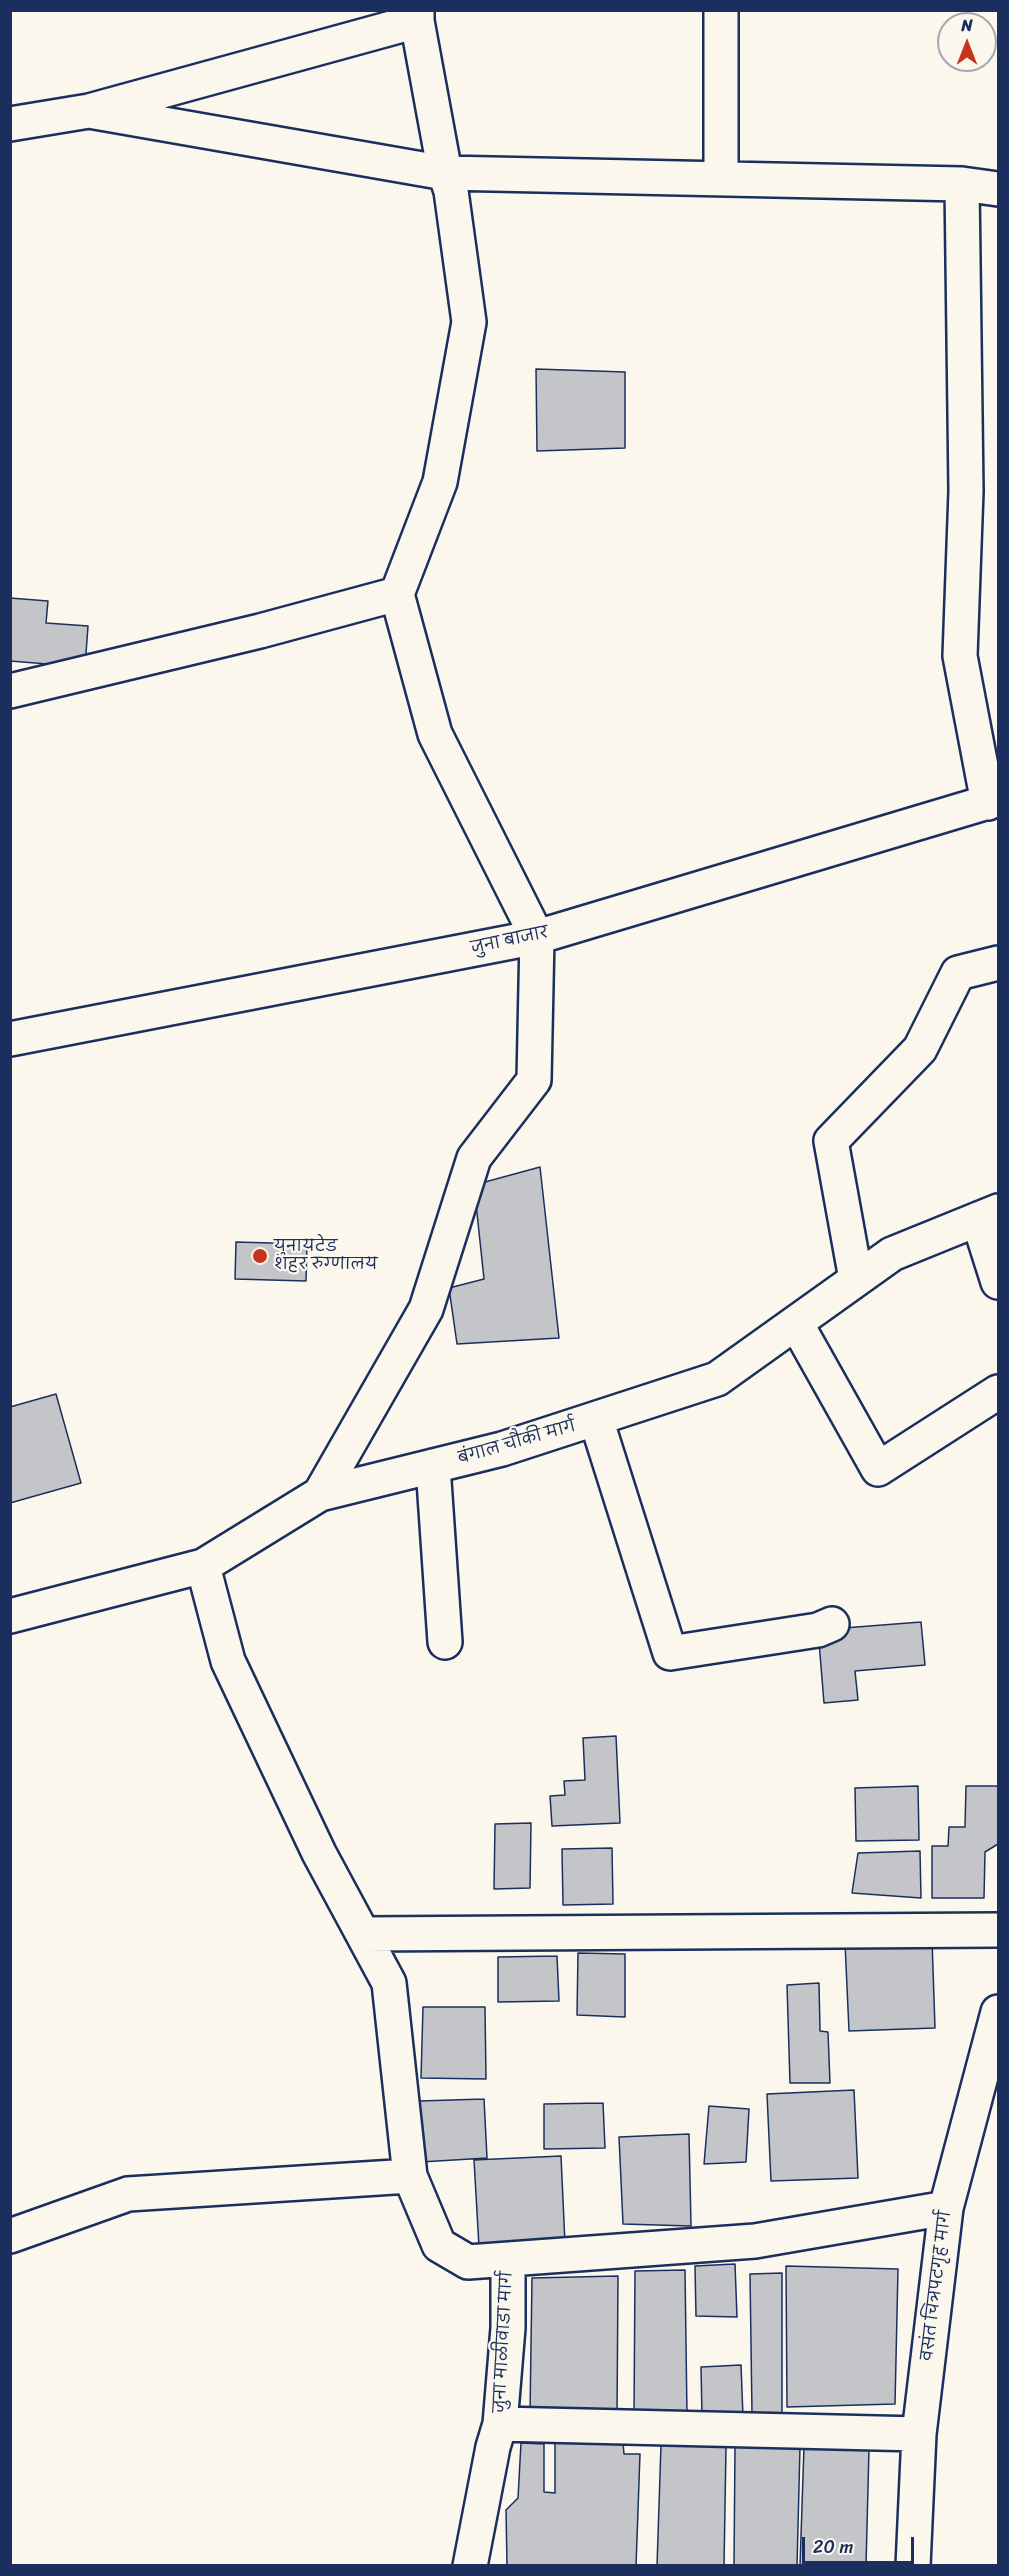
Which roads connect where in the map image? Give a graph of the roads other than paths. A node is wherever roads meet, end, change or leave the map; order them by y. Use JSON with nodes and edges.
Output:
{"nodes":[{"id":1,"x":721,"y":10,"type":"edge"},
{"id":2,"x":417,"y":16,"type":"edge"},
{"id":3,"x":89,"y":111,"type":"junction"},
{"id":4,"x":10,"y":124,"type":"edge"},
{"id":5,"x":445,"y":172,"type":"junction"},
{"id":6,"x":721,"y":178,"type":"junction"},
{"id":7,"x":962,"y":184,"type":"junction"},
{"id":8,"x":999,"y":189,"type":"edge"},
{"id":9,"x":397,"y":594,"type":"junction"},
{"id":10,"x":10,"y":691,"type":"edge"},
{"id":11,"x":993,"y":801,"type":"edge"},
{"id":12,"x":537,"y":937,"type":"junction"},
{"id":13,"x":999,"y":963,"type":"edge"},
{"id":14,"x":10,"y":1040,"type":"edge"},
{"id":15,"x":988,"y":1215,"type":"edge"},
{"id":16,"x":856,"y":1279,"type":"junction"},
{"id":17,"x":999,"y":1282,"type":"edge"},
{"id":18,"x":796,"y":1323,"type":"junction"},
{"id":19,"x":999,"y":1392,"type":"edge"},
{"id":20,"x":596,"y":1419,"type":"junction"},
{"id":21,"x":433,"y":1466,"type":"junction"},
{"id":22,"x":320,"y":1494,"type":"junction"},
{"id":23,"x":203,"y":1566,"type":"junction"},
{"id":24,"x":10,"y":1616,"type":"edge"},
{"id":25,"x":832,"y":1624,"type":"dead end"},
{"id":26,"x":445,"y":1642,"type":"dead end"},
{"id":27,"x":999,"y":1930,"type":"edge"},
{"id":28,"x":363,"y":1934,"type":"junction"},
{"id":29,"x":999,"y":2012,"type":"edge"},
{"id":30,"x":410,"y":2176,"type":"junction"},
{"id":31,"x":945,"y":2208,"type":"junction"},
{"id":32,"x":10,"y":2236,"type":"edge"},
{"id":33,"x":508,"y":2259,"type":"junction"},
{"id":34,"x":501,"y":2424,"type":"junction"},
{"id":35,"x":919,"y":2434,"type":"junction"},
{"id":36,"x":470,"y":2565,"type":"edge"},
{"id":37,"x":913,"y":2565,"type":"edge"}],
"edges":[{"from":1,"to":6,"type":"street"},
{"from":2,"to":3,"type":"street"},
{"from":2,"to":5,"type":"street"},
{"from":3,"to":4,"type":"street"},
{"from":3,"to":5,"type":"street"},
{"from":5,"to":6,"type":"street"},
{"from":5,"to":9,"type":"street"},
{"from":6,"to":7,"type":"street"},
{"from":7,"to":8,"type":"street"},
{"from":7,"to":11,"type":"street"},
{"from":9,"to":10,"type":"street"},
{"from":9,"to":12,"type":"street"},
{"from":11,"to":12,"type":"street","name":"जुना बाजार"},
{"from":12,"to":14,"type":"street","name":"जुना बाजार"},
{"from":12,"to":22,"type":"street"},
{"from":13,"to":16,"type":"street"},
{"from":15,"to":16,"type":"street","name":"बंगाल चौकी मार्ग"},
{"from":15,"to":17,"type":"street"},
{"from":16,"to":18,"type":"street","name":"बंगाल चौकी मार्ग"},
{"from":18,"to":19,"type":"street"},
{"from":18,"to":20,"type":"street","name":"बंगाल चौकी मार्ग"},
{"from":20,"to":21,"type":"street","name":"बंगाल चौकी मार्ग"},
{"from":20,"to":25,"type":"street"},
{"from":21,"to":22,"type":"street","name":"बंगाल चौकी मार्ग"},
{"from":21,"to":26,"type":"street"},
{"from":22,"to":23,"type":"street","name":"बंगाल चौकी मार्ग"},
{"from":23,"to":24,"type":"street","name":"बंगाल चौकी मार्ग"},
{"from":23,"to":28,"type":"street"},
{"from":27,"to":28,"type":"street"},
{"from":28,"to":30,"type":"street"},
{"from":29,"to":31,"type":"street","name":"वसंत चित्रपटगृह मार्ग"},
{"from":30,"to":32,"type":"street"},
{"from":30,"to":33,"type":"street"},
{"from":31,"to":33,"type":"street"},
{"from":31,"to":35,"type":"street","name":"वसंत चित्रपटगृह मार्ग"},
{"from":33,"to":34,"type":"street","name":"जुना माळीवाडा मार्ग"},
{"from":34,"to":35,"type":"street"},
{"from":34,"to":36,"type":"street","name":"जुना माळीवाडा मार्ग"},
{"from":35,"to":37,"type":"street","name":"वसंत चित्रपटगृह मार्ग"}]}
